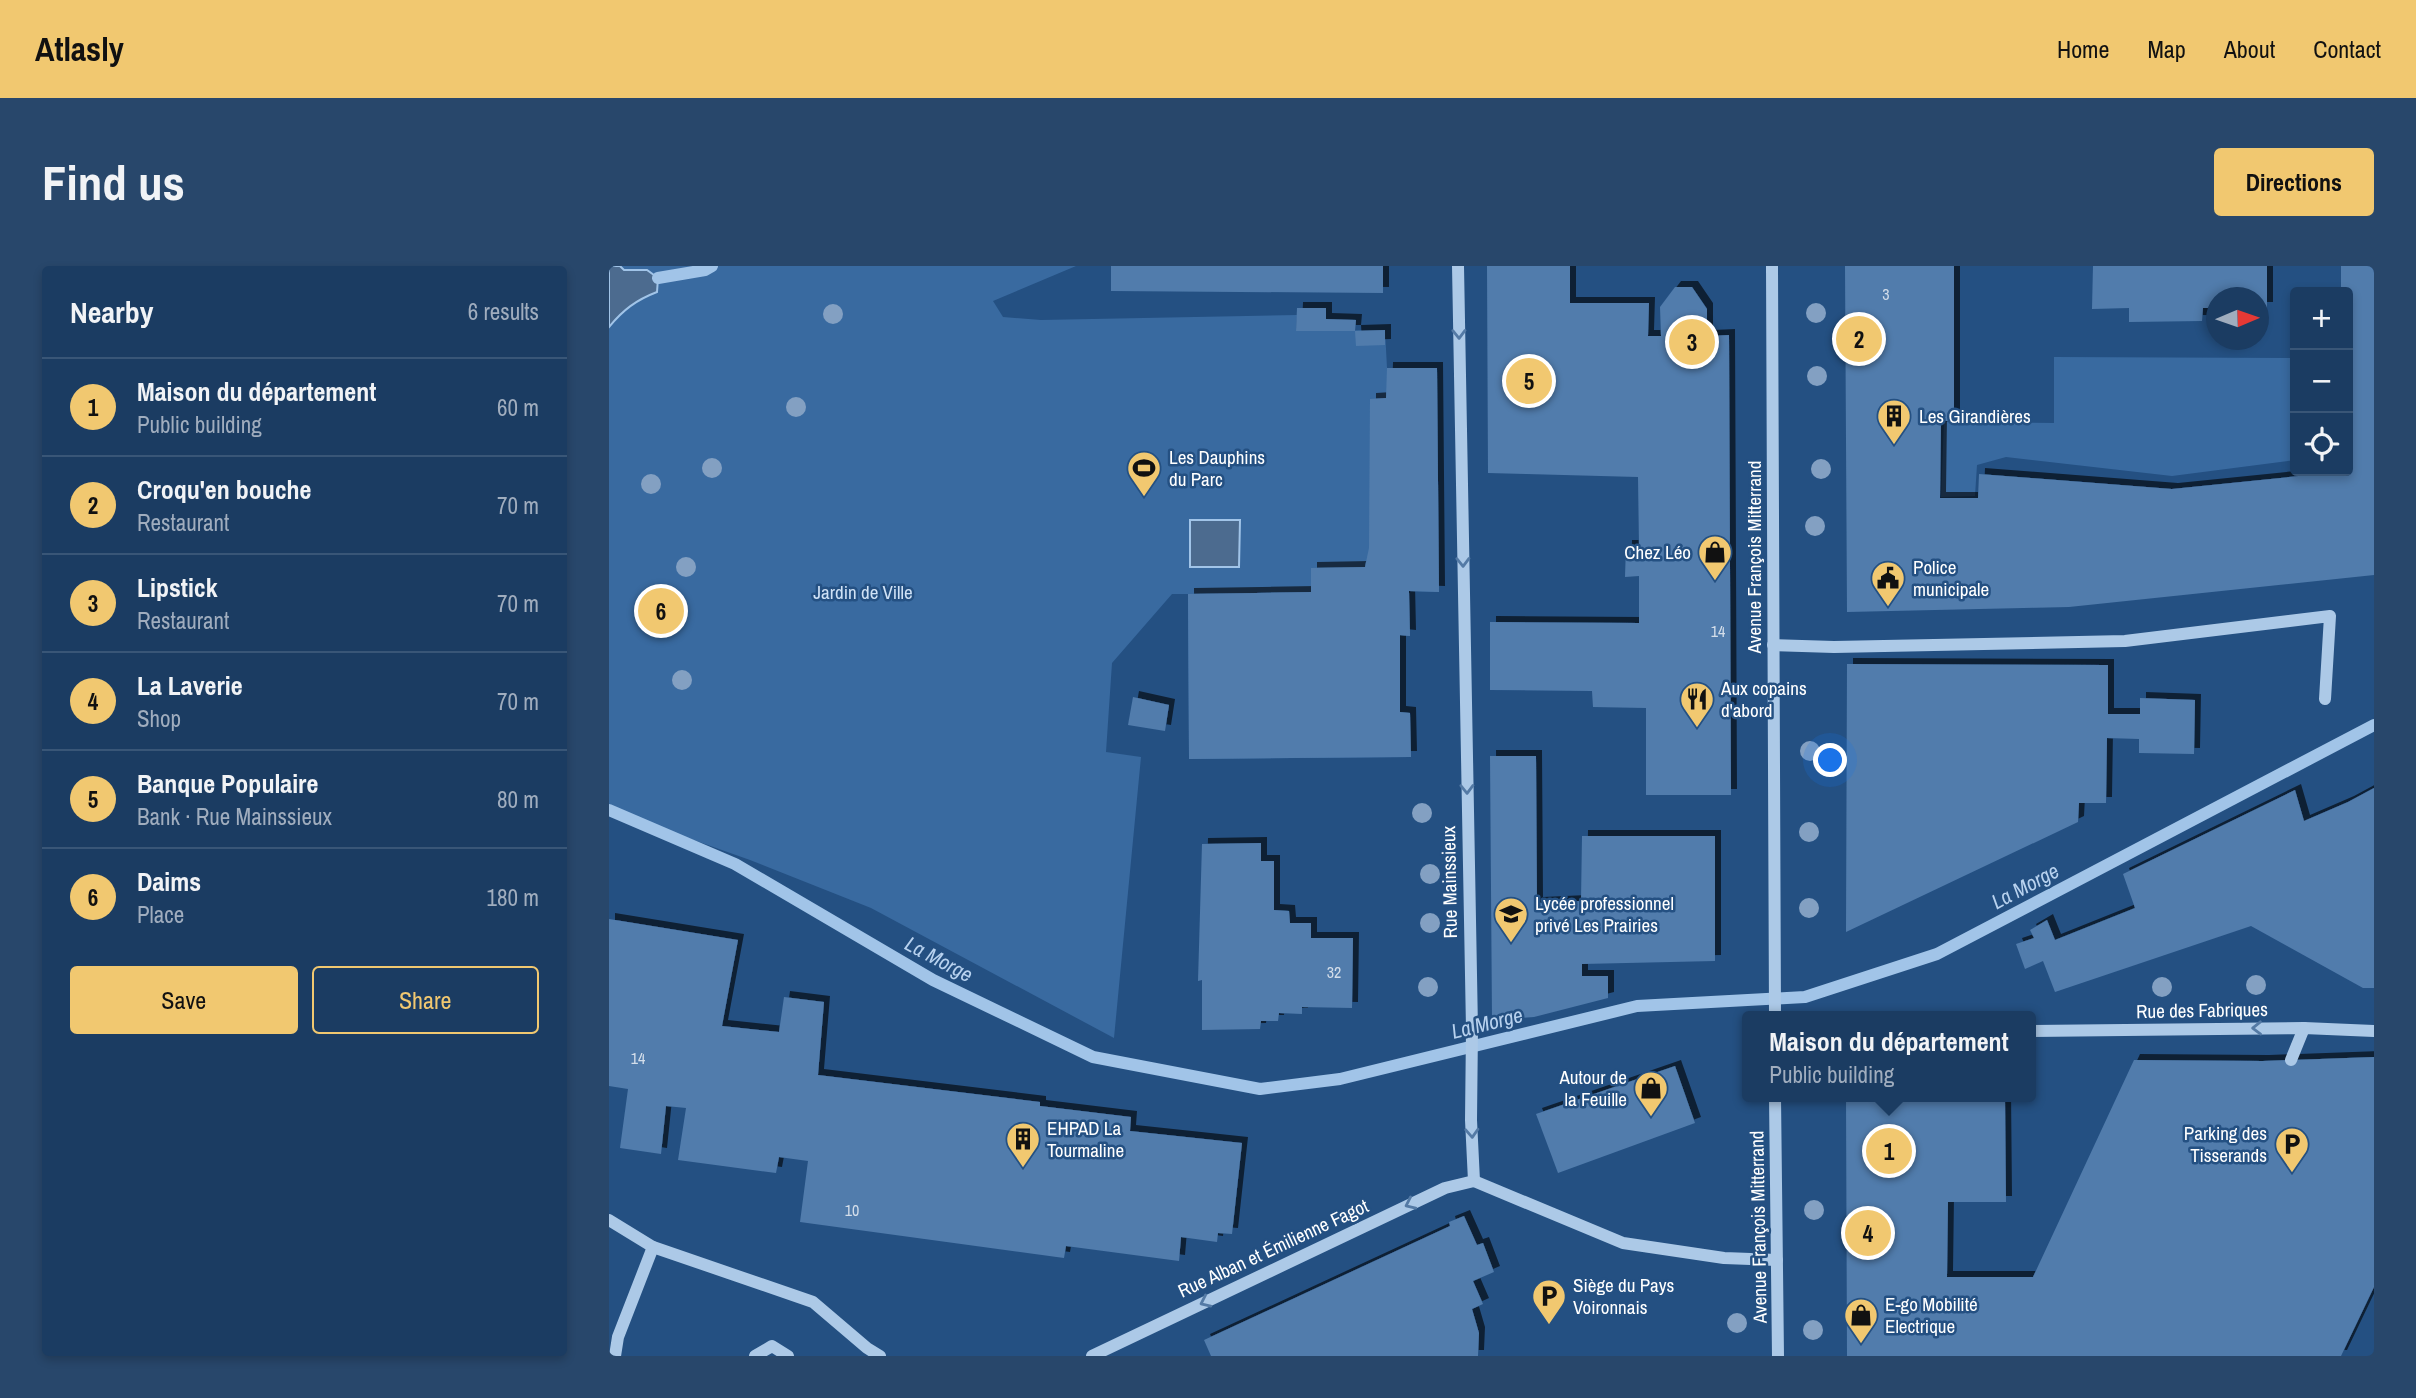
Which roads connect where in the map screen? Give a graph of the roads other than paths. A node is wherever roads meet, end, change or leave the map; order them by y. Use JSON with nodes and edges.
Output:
{"nodes":[{"id":1,"x":1458,"y":266,"type":"edge"},
{"id":2,"x":1772,"y":266,"type":"edge"},
{"id":3,"x":1773,"y":645,"type":"junction"},
{"id":4,"x":2325,"y":699,"type":"dead end"},
{"id":5,"x":1775,"y":1011,"type":"edge"},
{"id":6,"x":2304,"y":1028,"type":"junction"},
{"id":7,"x":2036,"y":1031,"type":"edge"},
{"id":8,"x":2374,"y":1031,"type":"edge"},
{"id":9,"x":2291,"y":1060,"type":"dead end"},
{"id":10,"x":1776,"y":1102,"type":"edge"},
{"id":11,"x":1474,"y":1181,"type":"junction"},
{"id":12,"x":609,"y":1220,"type":"edge"},
{"id":13,"x":653,"y":1247,"type":"junction"},
{"id":14,"x":1777,"y":1260,"type":"junction"},
{"id":15,"x":861,"y":1352,"type":"edge"},
{"id":16,"x":615,"y":1356,"type":"edge"},
{"id":17,"x":755,"y":1356,"type":"edge"},
{"id":18,"x":788,"y":1356,"type":"edge"},
{"id":19,"x":880,"y":1356,"type":"edge"},
{"id":20,"x":1092,"y":1356,"type":"edge"},
{"id":21,"x":1778,"y":1356,"type":"edge"}],
"edges":[{"from":1,"to":11,"type":"street","name":"Rue Mainssieux","one_way":true},
{"from":2,"to":3,"type":"street","name":"Avenue François Mitterrand"},
{"from":3,"to":4,"type":"street"},
{"from":3,"to":5,"type":"street","name":"Avenue François Mitterrand"},
{"from":6,"to":7,"type":"street","name":"Rue des Fabriques","one_way":true},
{"from":6,"to":8,"type":"street","name":"Rue des Fabriques"},
{"from":6,"to":9,"type":"street"},
{"from":10,"to":14,"type":"street","name":"Avenue François Mitterrand"},
{"from":11,"to":14,"type":"street"},
{"from":11,"to":20,"type":"street","name":"Rue Alban et Émilienne Fagot","one_way":true},
{"from":12,"to":13,"type":"street"},
{"from":13,"to":15,"type":"street"},
{"from":13,"to":16,"type":"street"},
{"from":14,"to":21,"type":"street","name":"Avenue François Mitterrand"},
{"from":15,"to":19,"type":"street"},
{"from":17,"to":18,"type":"street"}]}
